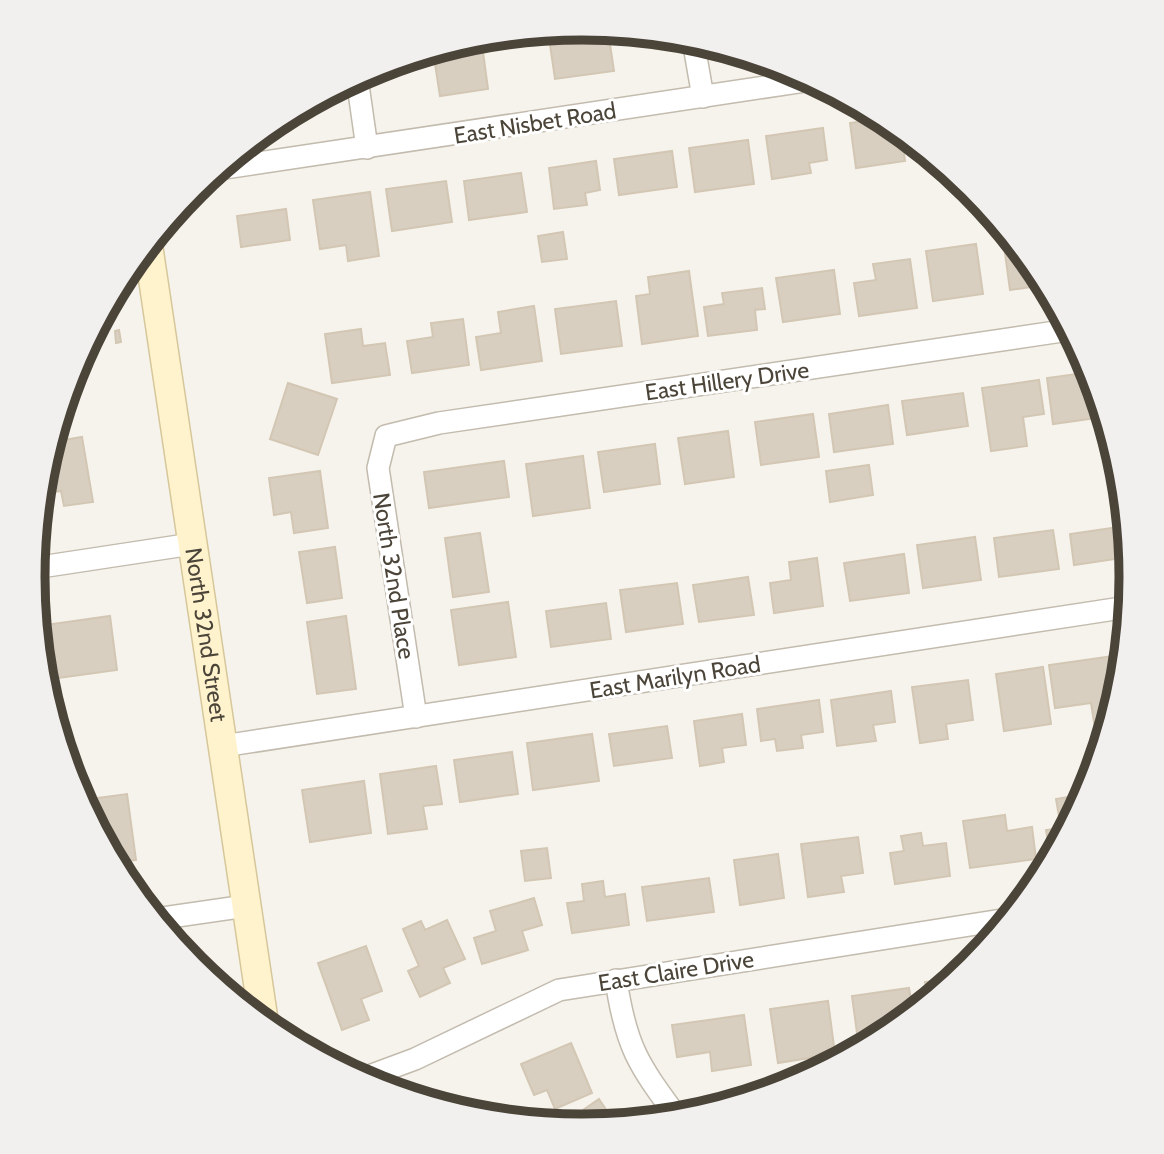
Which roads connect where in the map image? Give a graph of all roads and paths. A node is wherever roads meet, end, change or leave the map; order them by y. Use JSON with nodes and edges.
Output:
{"nodes":[{"id":1,"x":696,"y":53,"type":"edge"},
{"id":2,"x":792,"y":83,"type":"edge"},
{"id":3,"x":359,"y":90,"type":"edge"},
{"id":4,"x":703,"y":97,"type":"junction"},
{"id":5,"x":367,"y":148,"type":"junction"},
{"id":6,"x":236,"y":166,"type":"edge"},
{"id":7,"x":150,"y":259,"type":"edge"},
{"id":8,"x":1059,"y":332,"type":"edge"},
{"id":9,"x":386,"y":436,"type":"joint"},
{"id":10,"x":192,"y":544,"type":"junction"},
{"id":11,"x":45,"y":566,"type":"edge"},
{"id":12,"x":1118,"y":609,"type":"edge"},
{"id":13,"x":416,"y":717,"type":"junction"},
{"id":14,"x":223,"y":746,"type":"junction"},
{"id":15,"x":246,"y":906,"type":"junction"},
{"id":16,"x":167,"y":917,"type":"edge"},
{"id":17,"x":994,"y":921,"type":"edge"},
{"id":18,"x":616,"y":980,"type":"junction"},
{"id":19,"x":262,"y":1008,"type":"edge"},
{"id":20,"x":377,"y":1073,"type":"edge"},
{"id":21,"x":669,"y":1106,"type":"edge"}],
"edges":[{"from":1,"to":4,"type":"street"},
{"from":2,"to":4,"type":"street","name":"East Nisbet Road"},
{"from":3,"to":5,"type":"street"},
{"from":4,"to":5,"type":"street","name":"East Nisbet Road"},
{"from":5,"to":6,"type":"street","name":"East Nisbet Road"},
{"from":7,"to":10,"type":"main road","name":"North 32nd Street"},
{"from":8,"to":9,"type":"street","name":"East Hillery Drive"},
{"from":9,"to":13,"type":"street","name":"North 32nd Place"},
{"from":10,"to":11,"type":"street"},
{"from":10,"to":14,"type":"main road","name":"North 32nd Street"},
{"from":12,"to":13,"type":"street","name":"East Marilyn Road"},
{"from":13,"to":14,"type":"street","name":"East Marilyn Road"},
{"from":14,"to":15,"type":"main road","name":"North 32nd Street"},
{"from":15,"to":16,"type":"street"},
{"from":15,"to":19,"type":"main road","name":"North 32nd Street"},
{"from":17,"to":18,"type":"street","name":"East Claire Drive"},
{"from":18,"to":20,"type":"street","name":"East Claire Drive"},
{"from":18,"to":21,"type":"street"}]}
